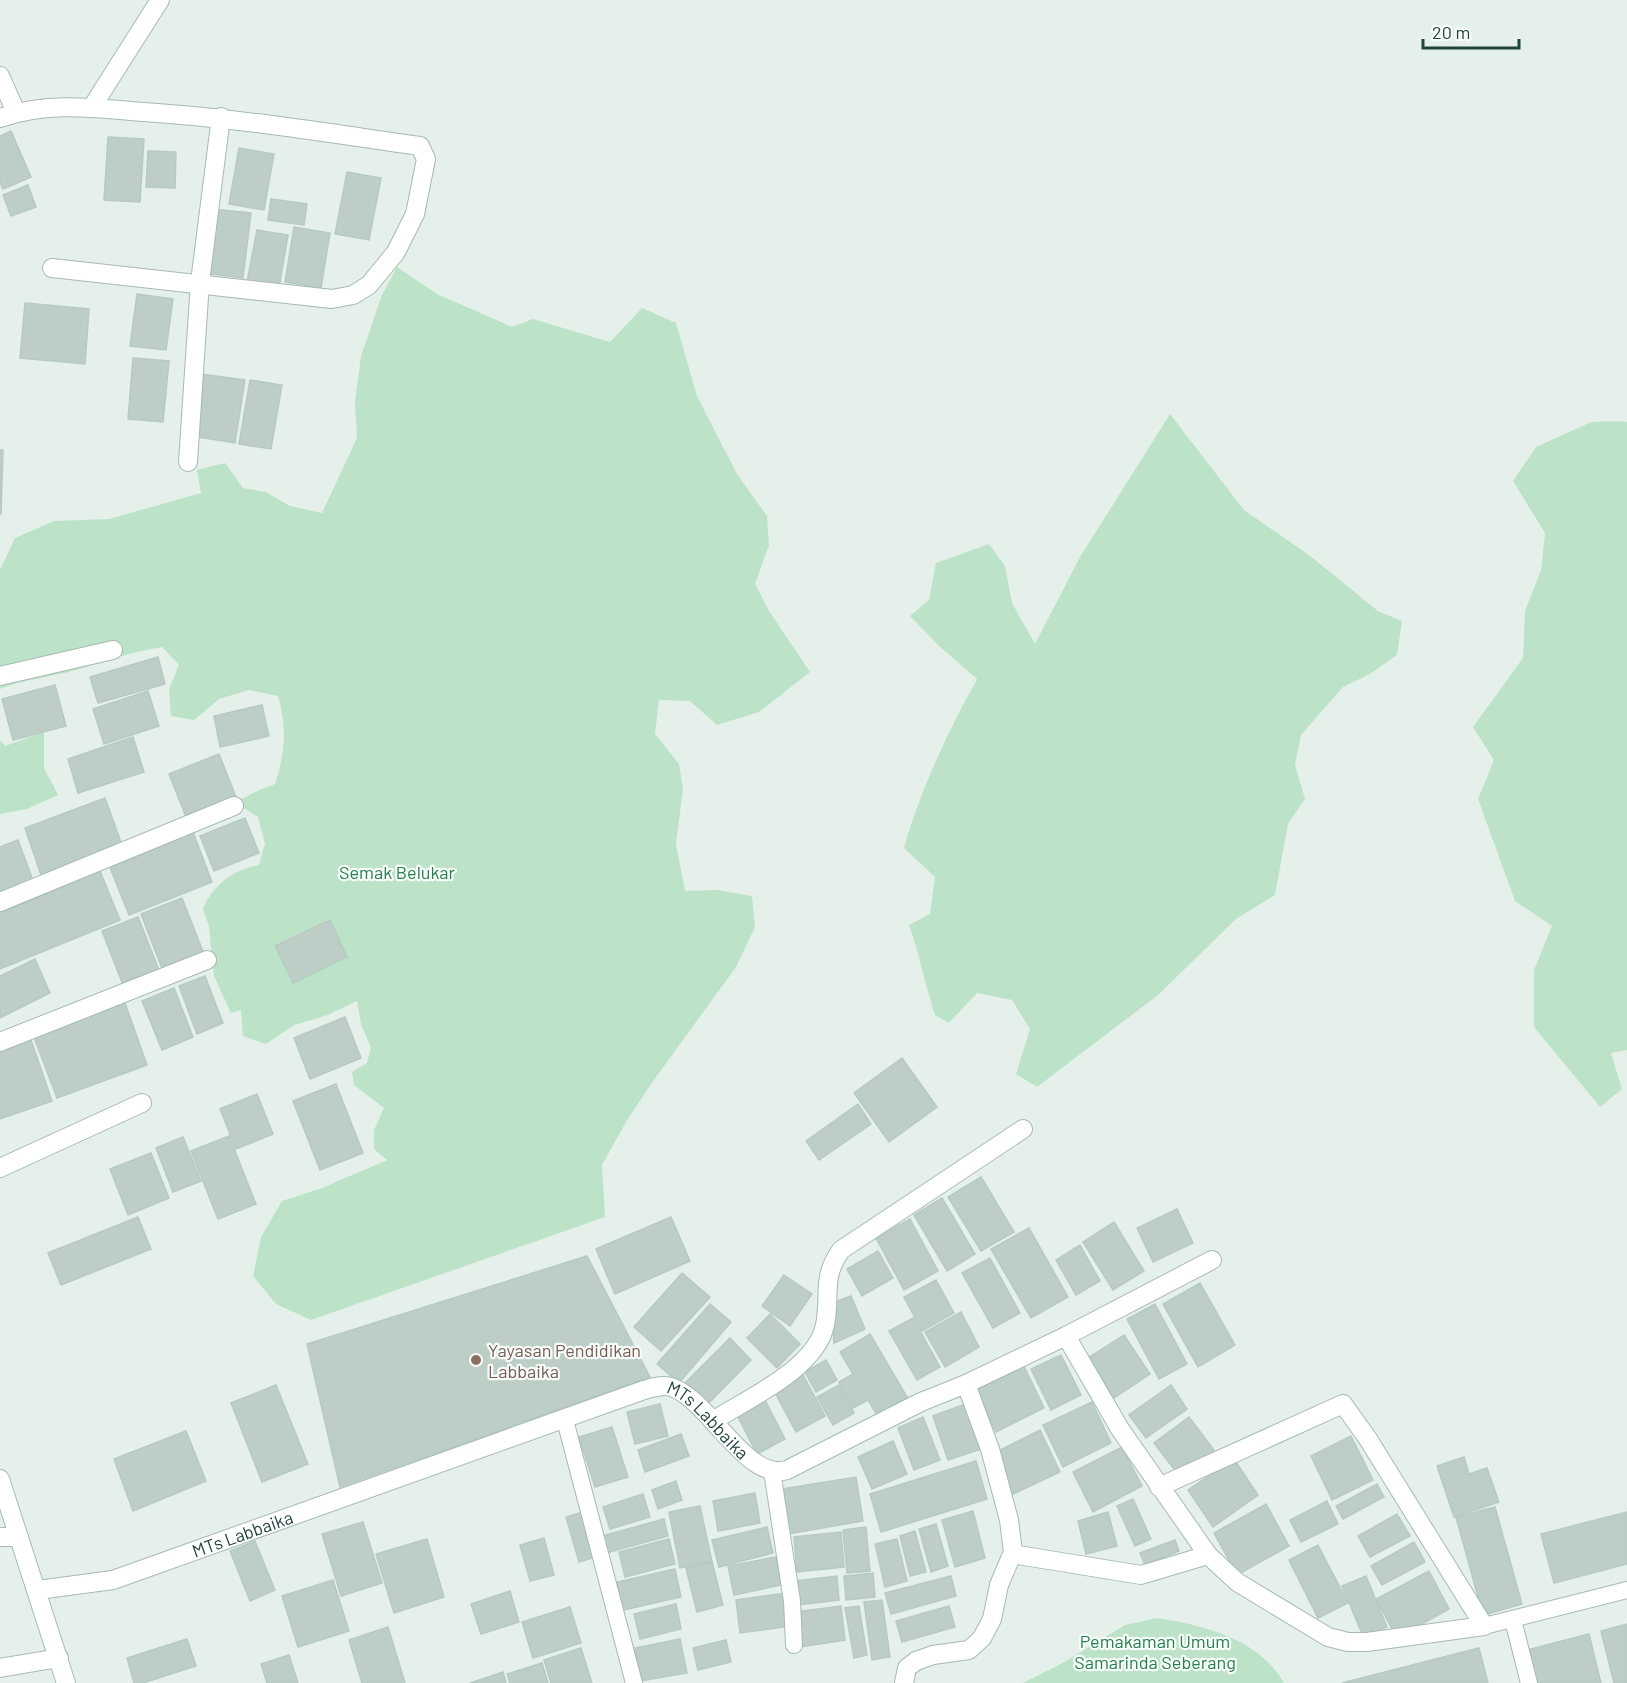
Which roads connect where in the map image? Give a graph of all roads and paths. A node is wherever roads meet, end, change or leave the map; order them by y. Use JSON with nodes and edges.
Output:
{"nodes":[{"id":1,"x":160,"y":0,"type":"edge"},
{"id":2,"x":0,"y":76,"type":"edge"},
{"id":3,"x":92,"y":107,"type":"junction"},
{"id":4,"x":8,"y":115,"type":"edge"},
{"id":5,"x":221,"y":117,"type":"junction"},
{"id":6,"x":52,"y":268,"type":"dead end"},
{"id":7,"x":200,"y":282,"type":"junction"},
{"id":8,"x":188,"y":462,"type":"dead end"},
{"id":9,"x":113,"y":650,"type":"dead end"},
{"id":10,"x":0,"y":676,"type":"edge"},
{"id":11,"x":234,"y":806,"type":"dead end"},
{"id":12,"x":0,"y":902,"type":"edge"},
{"id":13,"x":207,"y":960,"type":"dead end"},
{"id":14,"x":0,"y":1042,"type":"edge"},
{"id":15,"x":142,"y":1103,"type":"dead end"},
{"id":16,"x":1023,"y":1130,"type":"dead end"},
{"id":17,"x":0,"y":1168,"type":"edge"},
{"id":18,"x":1212,"y":1260,"type":"dead end"},
{"id":19,"x":1066,"y":1336,"type":"junction"},
{"id":20,"x":966,"y":1384,"type":"junction"},
{"id":21,"x":565,"y":1420,"type":"junction"},
{"id":22,"x":713,"y":1421,"type":"junction"},
{"id":23,"x":772,"y":1471,"type":"junction"},
{"id":24,"x":0,"y":1479,"type":"edge"},
{"id":25,"x":1159,"y":1486,"type":"junction"},
{"id":26,"x":0,"y":1537,"type":"edge"},
{"id":27,"x":19,"y":1537,"type":"junction"},
{"id":28,"x":1013,"y":1552,"type":"junction"},
{"id":29,"x":1208,"y":1555,"type":"junction"},
{"id":30,"x":38,"y":1590,"type":"junction"},
{"id":31,"x":1627,"y":1590,"type":"edge"},
{"id":32,"x":1513,"y":1620,"type":"junction"},
{"id":33,"x":1484,"y":1626,"type":"junction"},
{"id":34,"x":794,"y":1644,"type":"dead end"},
{"id":35,"x":59,"y":1658,"type":"junction"},
{"id":36,"x":0,"y":1668,"type":"edge"},
{"id":37,"x":66,"y":1683,"type":"edge"},
{"id":38,"x":634,"y":1683,"type":"edge"},
{"id":39,"x":904,"y":1683,"type":"edge"},
{"id":40,"x":1529,"y":1683,"type":"edge"}],
"edges":[{"from":1,"to":3,"type":"street"},
{"from":2,"to":4,"type":"street"},
{"from":3,"to":4,"type":"street"},
{"from":3,"to":5,"type":"street"},
{"from":5,"to":7,"type":"street"},
{"from":5,"to":7,"type":"street"},
{"from":6,"to":7,"type":"street"},
{"from":7,"to":8,"type":"street"},
{"from":9,"to":10,"type":"street"},
{"from":11,"to":12,"type":"street"},
{"from":13,"to":14,"type":"street"},
{"from":15,"to":17,"type":"street"},
{"from":16,"to":22,"type":"street"},
{"from":18,"to":19,"type":"street"},
{"from":19,"to":20,"type":"street"},
{"from":19,"to":25,"type":"street"},
{"from":20,"to":23,"type":"street"},
{"from":20,"to":28,"type":"street"},
{"from":21,"to":22,"type":"street","name":"MTs Labbaika"},
{"from":21,"to":30,"type":"street","name":"MTs Labbaika"},
{"from":21,"to":38,"type":"lane"},
{"from":22,"to":23,"type":"street","name":"MTs Labbaika"},
{"from":23,"to":34,"type":"lane"},
{"from":24,"to":27,"type":"street"},
{"from":25,"to":29,"type":"street"},
{"from":25,"to":33,"type":"street"},
{"from":26,"to":27,"type":"street"},
{"from":27,"to":30,"type":"street"},
{"from":28,"to":29,"type":"street"},
{"from":28,"to":39,"type":"street"},
{"from":29,"to":33,"type":"street"},
{"from":30,"to":35,"type":"street"},
{"from":31,"to":32,"type":"lane"},
{"from":32,"to":33,"type":"lane"},
{"from":32,"to":40,"type":"lane"},
{"from":35,"to":36,"type":"street"},
{"from":35,"to":37,"type":"street"}]}
